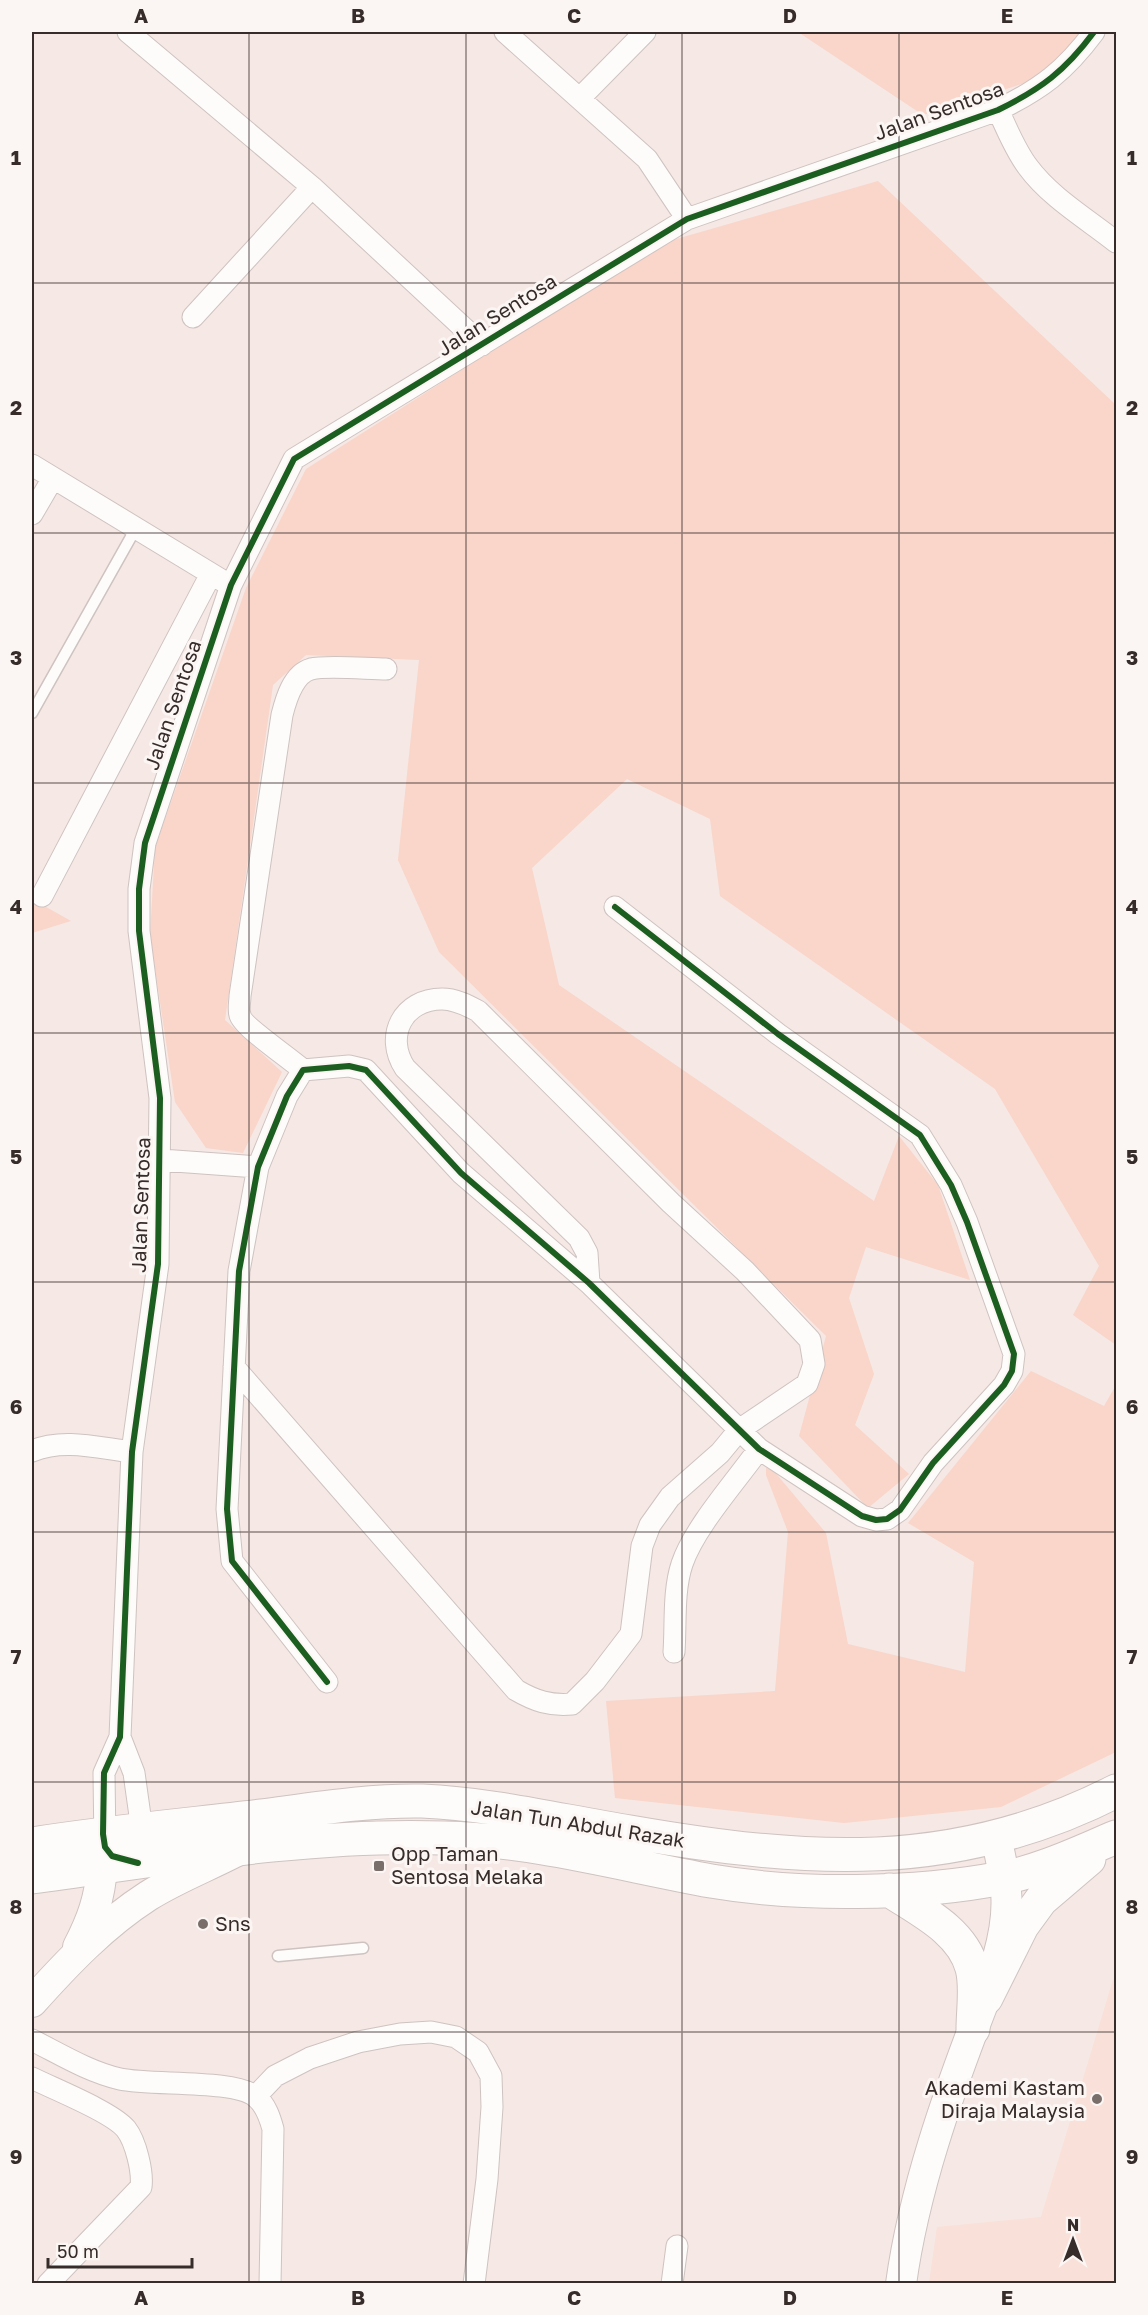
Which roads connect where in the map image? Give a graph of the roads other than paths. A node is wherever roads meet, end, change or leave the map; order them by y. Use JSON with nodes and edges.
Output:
{"nodes":[{"id":1,"x":128,"y":32,"type":"edge"},
{"id":2,"x":505,"y":32,"type":"edge"},
{"id":3,"x":645,"y":32,"type":"edge"},
{"id":4,"x":1094,"y":32,"type":"edge"},
{"id":5,"x":580,"y":98,"type":"junction"},
{"id":6,"x":998,"y":110,"type":"junction"},
{"id":7,"x":312,"y":187,"type":"junction"},
{"id":8,"x":687,"y":219,"type":"junction"},
{"id":9,"x":1116,"y":242,"type":"edge"},
{"id":10,"x":193,"y":317,"type":"dead end"},
{"id":11,"x":482,"y":345,"type":"junction"},
{"id":12,"x":32,"y":465,"type":"edge"},
{"id":13,"x":53,"y":478,"type":"junction"},
{"id":14,"x":32,"y":514,"type":"edge"},
{"id":15,"x":136,"y":528,"type":"junction"},
{"id":16,"x":211,"y":574,"type":"junction"},
{"id":17,"x":231,"y":585,"type":"junction"},
{"id":18,"x":386,"y":669,"type":"dead end"},
{"id":19,"x":32,"y":713,"type":"edge"},
{"id":20,"x":37,"y":893,"type":"edge"},
{"id":21,"x":615,"y":907,"type":"dead end"},
{"id":22,"x":303,"y":1070,"type":"junction"},
{"id":23,"x":160,"y":1160,"type":"junction"},
{"id":24,"x":258,"y":1167,"type":"junction"},
{"id":25,"x":589,"y":1283,"type":"junction"},
{"id":26,"x":234,"y":1367,"type":"junction"},
{"id":27,"x":739,"y":1430,"type":"junction"},
{"id":28,"x":759,"y":1449,"type":"junction"},
{"id":29,"x":32,"y":1451,"type":"edge"},
{"id":30,"x":132,"y":1452,"type":"junction"},
{"id":31,"x":674,"y":1652,"type":"dead end"},
{"id":32,"x":327,"y":1682,"type":"dead end"},
{"id":33,"x":120,"y":1737,"type":"junction"},
{"id":34,"x":1116,"y":1791,"type":"edge"},
{"id":35,"x":142,"y":1830,"type":"junction"},
{"id":36,"x":103,"y":1834,"type":"junction"},
{"id":37,"x":996,"y":1837,"type":"junction"},
{"id":38,"x":1116,"y":1837,"type":"edge"},
{"id":39,"x":32,"y":1844,"type":"edge"},
{"id":40,"x":240,"y":1850,"type":"junction"},
{"id":41,"x":138,"y":1863,"type":"junction"},
{"id":42,"x":102,"y":1868,"type":"junction"},
{"id":43,"x":32,"y":1877,"type":"edge"},
{"id":44,"x":1005,"y":1878,"type":"junction"},
{"id":45,"x":889,"y":1890,"type":"junction"},
{"id":46,"x":363,"y":1948,"type":"dead end"},
{"id":47,"x":278,"y":1956,"type":"dead end"},
{"id":48,"x":72,"y":1958,"type":"junction"},
{"id":49,"x":986,"y":1998,"type":"junction"},
{"id":50,"x":32,"y":2002,"type":"edge"},
{"id":51,"x":974,"y":2029,"type":"junction"},
{"id":52,"x":32,"y":2040,"type":"edge"},
{"id":53,"x":32,"y":2078,"type":"edge"},
{"id":54,"x":256,"y":2096,"type":"junction"},
{"id":55,"x":677,"y":2246,"type":"dead end"},
{"id":56,"x":48,"y":2283,"type":"edge"},
{"id":57,"x":270,"y":2283,"type":"edge"},
{"id":58,"x":474,"y":2283,"type":"edge"},
{"id":59,"x":672,"y":2283,"type":"edge"},
{"id":60,"x":901,"y":2283,"type":"edge"}],
"edges":[{"from":1,"to":7,"type":"street"},
{"from":2,"to":5,"type":"street"},
{"from":3,"to":5,"type":"street"},
{"from":4,"to":6,"type":"street","name":"Jalan Sentosa"},
{"from":5,"to":8,"type":"street"},
{"from":6,"to":8,"type":"street","name":"Jalan Sentosa"},
{"from":6,"to":9,"type":"street"},
{"from":7,"to":10,"type":"street"},
{"from":7,"to":11,"type":"street"},
{"from":8,"to":11,"type":"street","name":"Jalan Sentosa"},
{"from":11,"to":17,"type":"street","name":"Jalan Sentosa"},
{"from":12,"to":13,"type":"street"},
{"from":13,"to":14,"type":"street"},
{"from":13,"to":15,"type":"street"},
{"from":15,"to":16,"type":"street"},
{"from":15,"to":19,"type":"lane"},
{"from":16,"to":17,"type":"street"},
{"from":16,"to":20,"type":"street"},
{"from":17,"to":23,"type":"street","name":"Jalan Sentosa"},
{"from":18,"to":22,"type":"street"},
{"from":21,"to":28,"type":"street"},
{"from":22,"to":24,"type":"street"},
{"from":22,"to":25,"type":"street"},
{"from":23,"to":24,"type":"street"},
{"from":23,"to":30,"type":"street","name":"Jalan Sentosa"},
{"from":24,"to":26,"type":"street"},
{"from":25,"to":27,"type":"street"},
{"from":25,"to":27,"type":"street"},
{"from":26,"to":27,"type":"street"},
{"from":26,"to":32,"type":"street"},
{"from":27,"to":28,"type":"street"},
{"from":28,"to":31,"type":"street"},
{"from":29,"to":30,"type":"street"},
{"from":30,"to":33,"type":"street","name":"Jalan Sentosa"},
{"from":33,"to":35,"type":"street","name":"Jalan Sentosa"},
{"from":33,"to":36,"type":"street","name":"Jalan Sentosa"},
{"from":34,"to":37,"type":"highway","name":"Jalan Tun Abdul Razak"},
{"from":35,"to":36,"type":"highway","name":"Jalan Tun Abdul Razak"},
{"from":35,"to":37,"type":"highway","name":"Jalan Tun Abdul Razak"},
{"from":36,"to":39,"type":"highway","name":"Jalan Tun Abdul Razak"},
{"from":36,"to":41,"type":"street"},
{"from":37,"to":44,"type":"main road"},
{"from":38,"to":44,"type":"highway","name":"Jalan Tun Abdul Razak"},
{"from":38,"to":49,"type":"highway"},
{"from":40,"to":41,"type":"highway","name":"Jalan Tun Abdul Razak"},
{"from":40,"to":45,"type":"highway","name":"Jalan Tun Abdul Razak"},
{"from":40,"to":48,"type":"main road"},
{"from":41,"to":42,"type":"highway","name":"Jalan Tun Abdul Razak"},
{"from":42,"to":43,"type":"highway","name":"Jalan Tun Abdul Razak"},
{"from":42,"to":48,"type":"main road"},
{"from":44,"to":45,"type":"highway","name":"Jalan Tun Abdul Razak"},
{"from":44,"to":49,"type":"main road"},
{"from":45,"to":51,"type":"highway"},
{"from":46,"to":47,"type":"lane"},
{"from":48,"to":50,"type":"main road"},
{"from":49,"to":51,"type":"main road"},
{"from":51,"to":60,"type":"main road"},
{"from":52,"to":54,"type":"street"},
{"from":53,"to":56,"type":"street"},
{"from":54,"to":57,"type":"street"},
{"from":54,"to":58,"type":"street"},
{"from":55,"to":59,"type":"street"}]}
